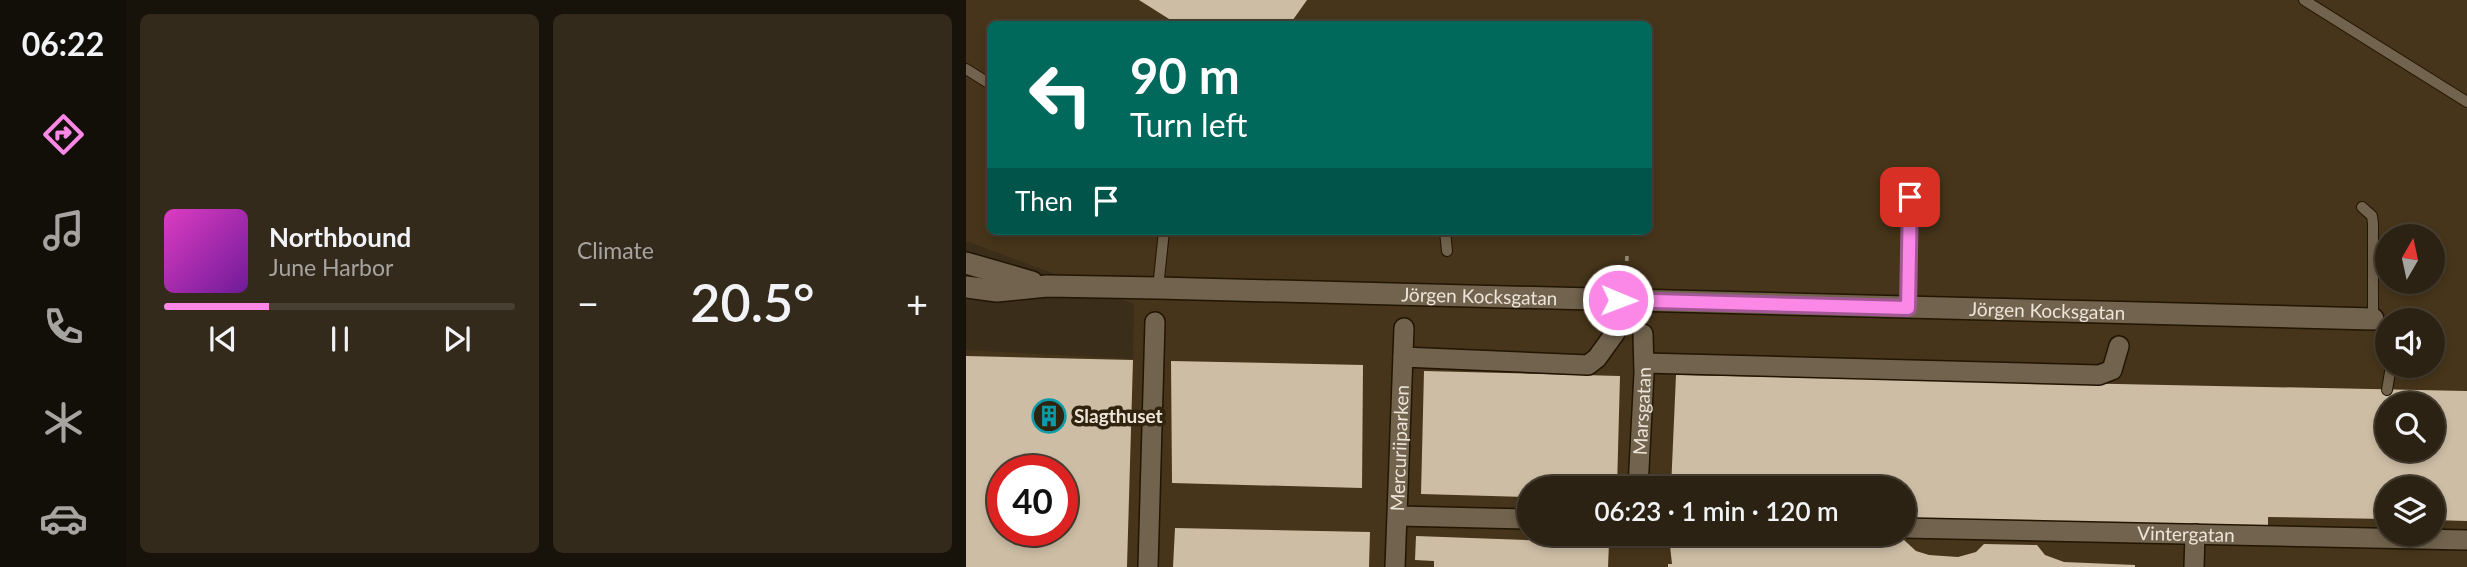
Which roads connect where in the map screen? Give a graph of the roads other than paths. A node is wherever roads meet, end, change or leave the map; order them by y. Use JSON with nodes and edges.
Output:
{"nodes":[{"id":1,"x":2304,"y":0,"type":"edge"},
{"id":2,"x":966,"y":69,"type":"edge"},
{"id":3,"x":987,"y":82,"type":"edge"},
{"id":4,"x":2467,"y":102,"type":"edge"},
{"id":5,"x":1910,"y":197,"type":"dead end"},
{"id":6,"x":2361,"y":207,"type":"dead end"},
{"id":7,"x":1164,"y":235,"type":"edge"},
{"id":8,"x":1445,"y":235,"type":"edge"},
{"id":9,"x":1447,"y":251,"type":"dead end"},
{"id":10,"x":966,"y":263,"type":"edge"},
{"id":11,"x":1047,"y":286,"type":"junction"},
{"id":12,"x":966,"y":287,"type":"edge"},
{"id":13,"x":1158,"y":288,"type":"junction"},
{"id":14,"x":1908,"y":308,"type":"junction"},
{"id":15,"x":2373,"y":318,"type":"joint"},
{"id":16,"x":1156,"y":322,"type":"dead end"},
{"id":17,"x":1404,"y":328,"type":"dead end"},
{"id":18,"x":1615,"y":333,"type":"dead end"},
{"id":19,"x":1643,"y":334,"type":"dead end"},
{"id":20,"x":2119,"y":346,"type":"dead end"},
{"id":21,"x":1403,"y":357,"type":"junction"},
{"id":22,"x":1644,"y":363,"type":"junction"},
{"id":23,"x":2389,"y":378,"type":"edge"},
{"id":24,"x":2387,"y":390,"type":"dead end"},
{"id":25,"x":1639,"y":476,"type":"edge"},
{"id":26,"x":1398,"y":516,"type":"junction"},
{"id":27,"x":1517,"y":519,"type":"edge"},
{"id":28,"x":1916,"y":528,"type":"edge"},
{"id":29,"x":2195,"y":534,"type":"junction"},
{"id":30,"x":2467,"y":540,"type":"edge"},
{"id":31,"x":1148,"y":567,"type":"edge"},
{"id":32,"x":1395,"y":567,"type":"edge"},
{"id":33,"x":2194,"y":567,"type":"edge"}],
"edges":[{"from":1,"to":4,"type":"lane"},
{"from":2,"to":3,"type":"lane"},
{"from":5,"to":14,"type":"lane"},
{"from":6,"to":15,"type":"lane"},
{"from":7,"to":13,"type":"lane"},
{"from":8,"to":9,"type":"lane"},
{"from":10,"to":11,"type":"street","name":"Jörgen Kocksgatan"},
{"from":11,"to":12,"type":"street","name":"Jörgen Kocksgatan"},
{"from":11,"to":13,"type":"street","name":"Jörgen Kocksgatan"},
{"from":13,"to":14,"type":"street","name":"Jörgen Kocksgatan"},
{"from":14,"to":15,"type":"street","name":"Jörgen Kocksgatan"},
{"from":16,"to":31,"type":"street"},
{"from":17,"to":21,"type":"street","name":"Mercuriiparken"},
{"from":18,"to":21,"type":"street"},
{"from":19,"to":22,"type":"street","name":"Marsgatan"},
{"from":20,"to":22,"type":"street","name":"Jörgen Kocksgatan"},
{"from":21,"to":26,"type":"street","name":"Mercuriiparken"},
{"from":22,"to":25,"type":"street","name":"Marsgatan"},
{"from":23,"to":24,"type":"lane"},
{"from":26,"to":27,"type":"street"},
{"from":26,"to":32,"type":"street","name":"Mercuriiparken"},
{"from":28,"to":29,"type":"street","name":"Vintergatan"},
{"from":29,"to":30,"type":"street","name":"Vintergatan"},
{"from":29,"to":33,"type":"street"}]}
